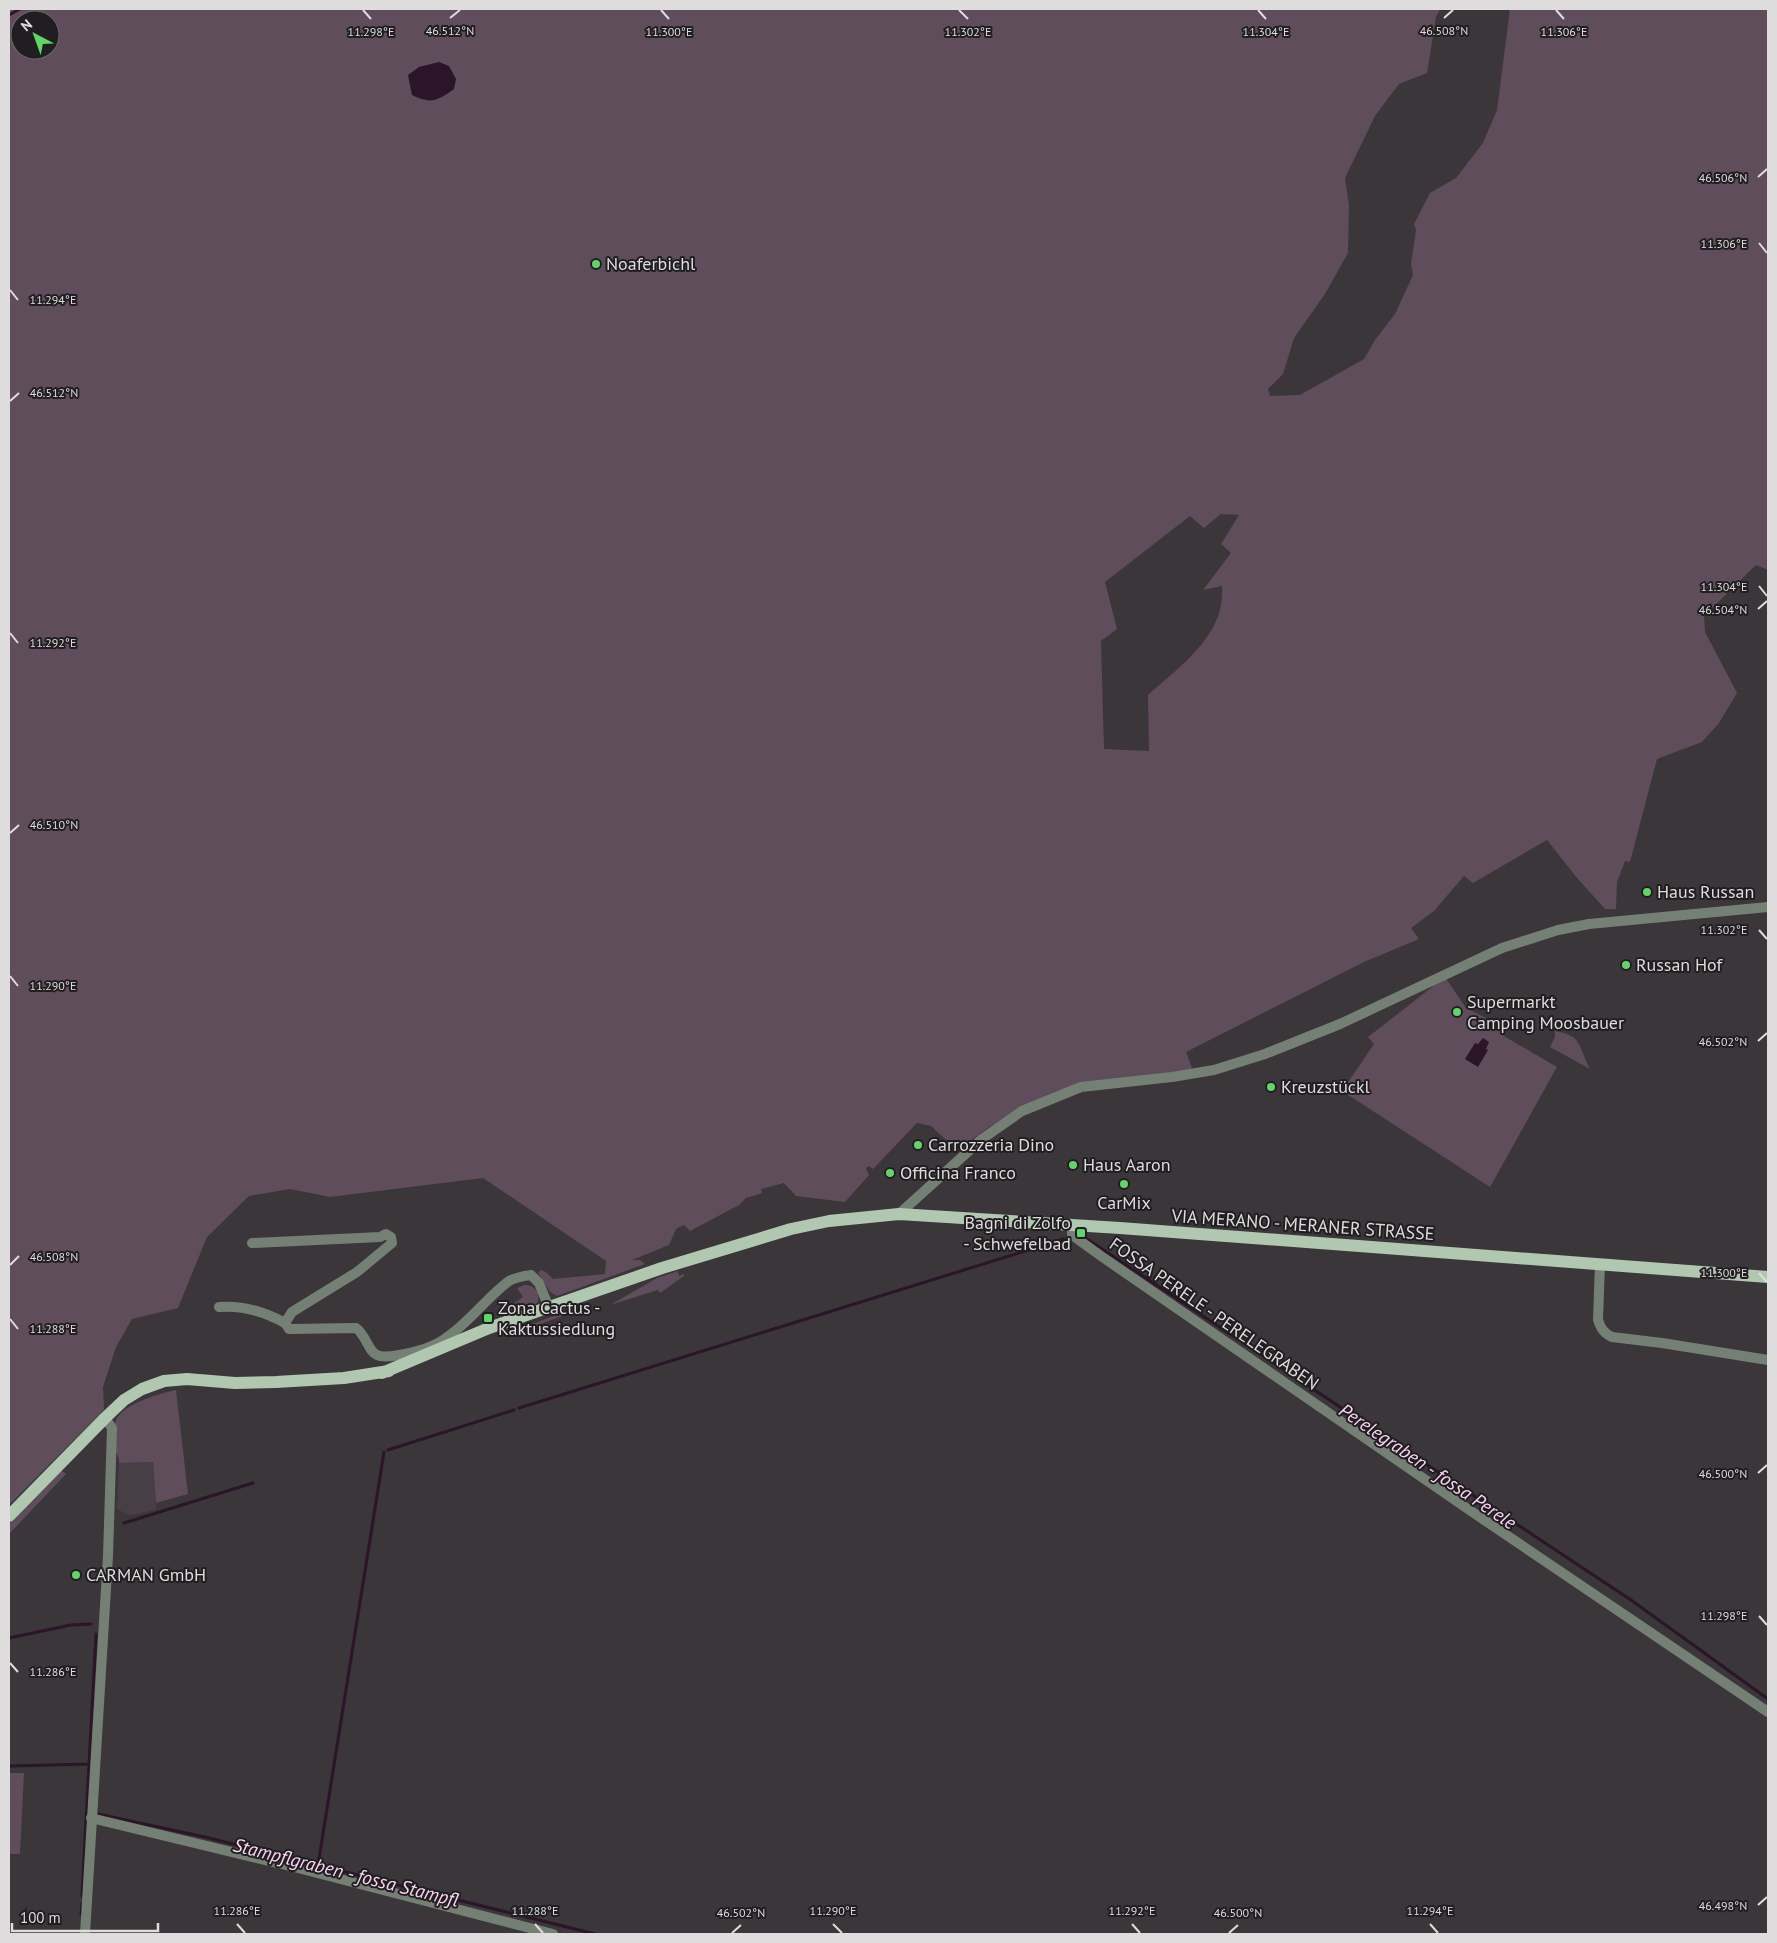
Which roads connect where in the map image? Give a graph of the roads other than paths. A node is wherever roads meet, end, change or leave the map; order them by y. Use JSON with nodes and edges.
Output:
{"nodes":[{"id":1,"x":1768,"y":907,"type":"edge"},
{"id":2,"x":899,"y":1214,"type":"junction"},
{"id":3,"x":1072,"y":1225,"type":"junction"},
{"id":4,"x":252,"y":1242,"type":"dead end"},
{"id":5,"x":1600,"y":1264,"type":"junction"},
{"id":6,"x":1768,"y":1276,"type":"edge"},
{"id":7,"x":219,"y":1307,"type":"dead end"},
{"id":8,"x":549,"y":1308,"type":"junction"},
{"id":9,"x":285,"y":1324,"type":"junction"},
{"id":10,"x":1768,"y":1360,"type":"edge"},
{"id":11,"x":105,"y":1418,"type":"junction"},
{"id":12,"x":9,"y":1516,"type":"edge"},
{"id":13,"x":1768,"y":1712,"type":"edge"},
{"id":14,"x":91,"y":1818,"type":"junction"},
{"id":15,"x":85,"y":1934,"type":"edge"},
{"id":16,"x":553,"y":1934,"type":"edge"}],
"edges":[{"from":1,"to":2,"type":"street"},
{"from":2,"to":3,"type":"main road","name":"VIA MERANO - MERANER STRASSE"},
{"from":2,"to":8,"type":"main road","name":"VIA MERANO - MERANER STRASSE"},
{"from":3,"to":5,"type":"main road","name":"VIA MERANO - MERANER STRASSE"},
{"from":3,"to":13,"type":"street","name":"FOSSA PERELE - PERELEGRABEN"},
{"from":4,"to":9,"type":"street"},
{"from":5,"to":6,"type":"main road","name":"VIA MERANO - MERANER STRASSE"},
{"from":5,"to":10,"type":"street"},
{"from":7,"to":9,"type":"street"},
{"from":8,"to":9,"type":"street"},
{"from":8,"to":11,"type":"main road","name":"VIA MERANO - MERANER STRASSE"},
{"from":11,"to":12,"type":"main road","name":"VIA MERANO - MERANER STRASSE"},
{"from":11,"to":14,"type":"street"},
{"from":14,"to":15,"type":"street"},
{"from":14,"to":16,"type":"street"}]}
